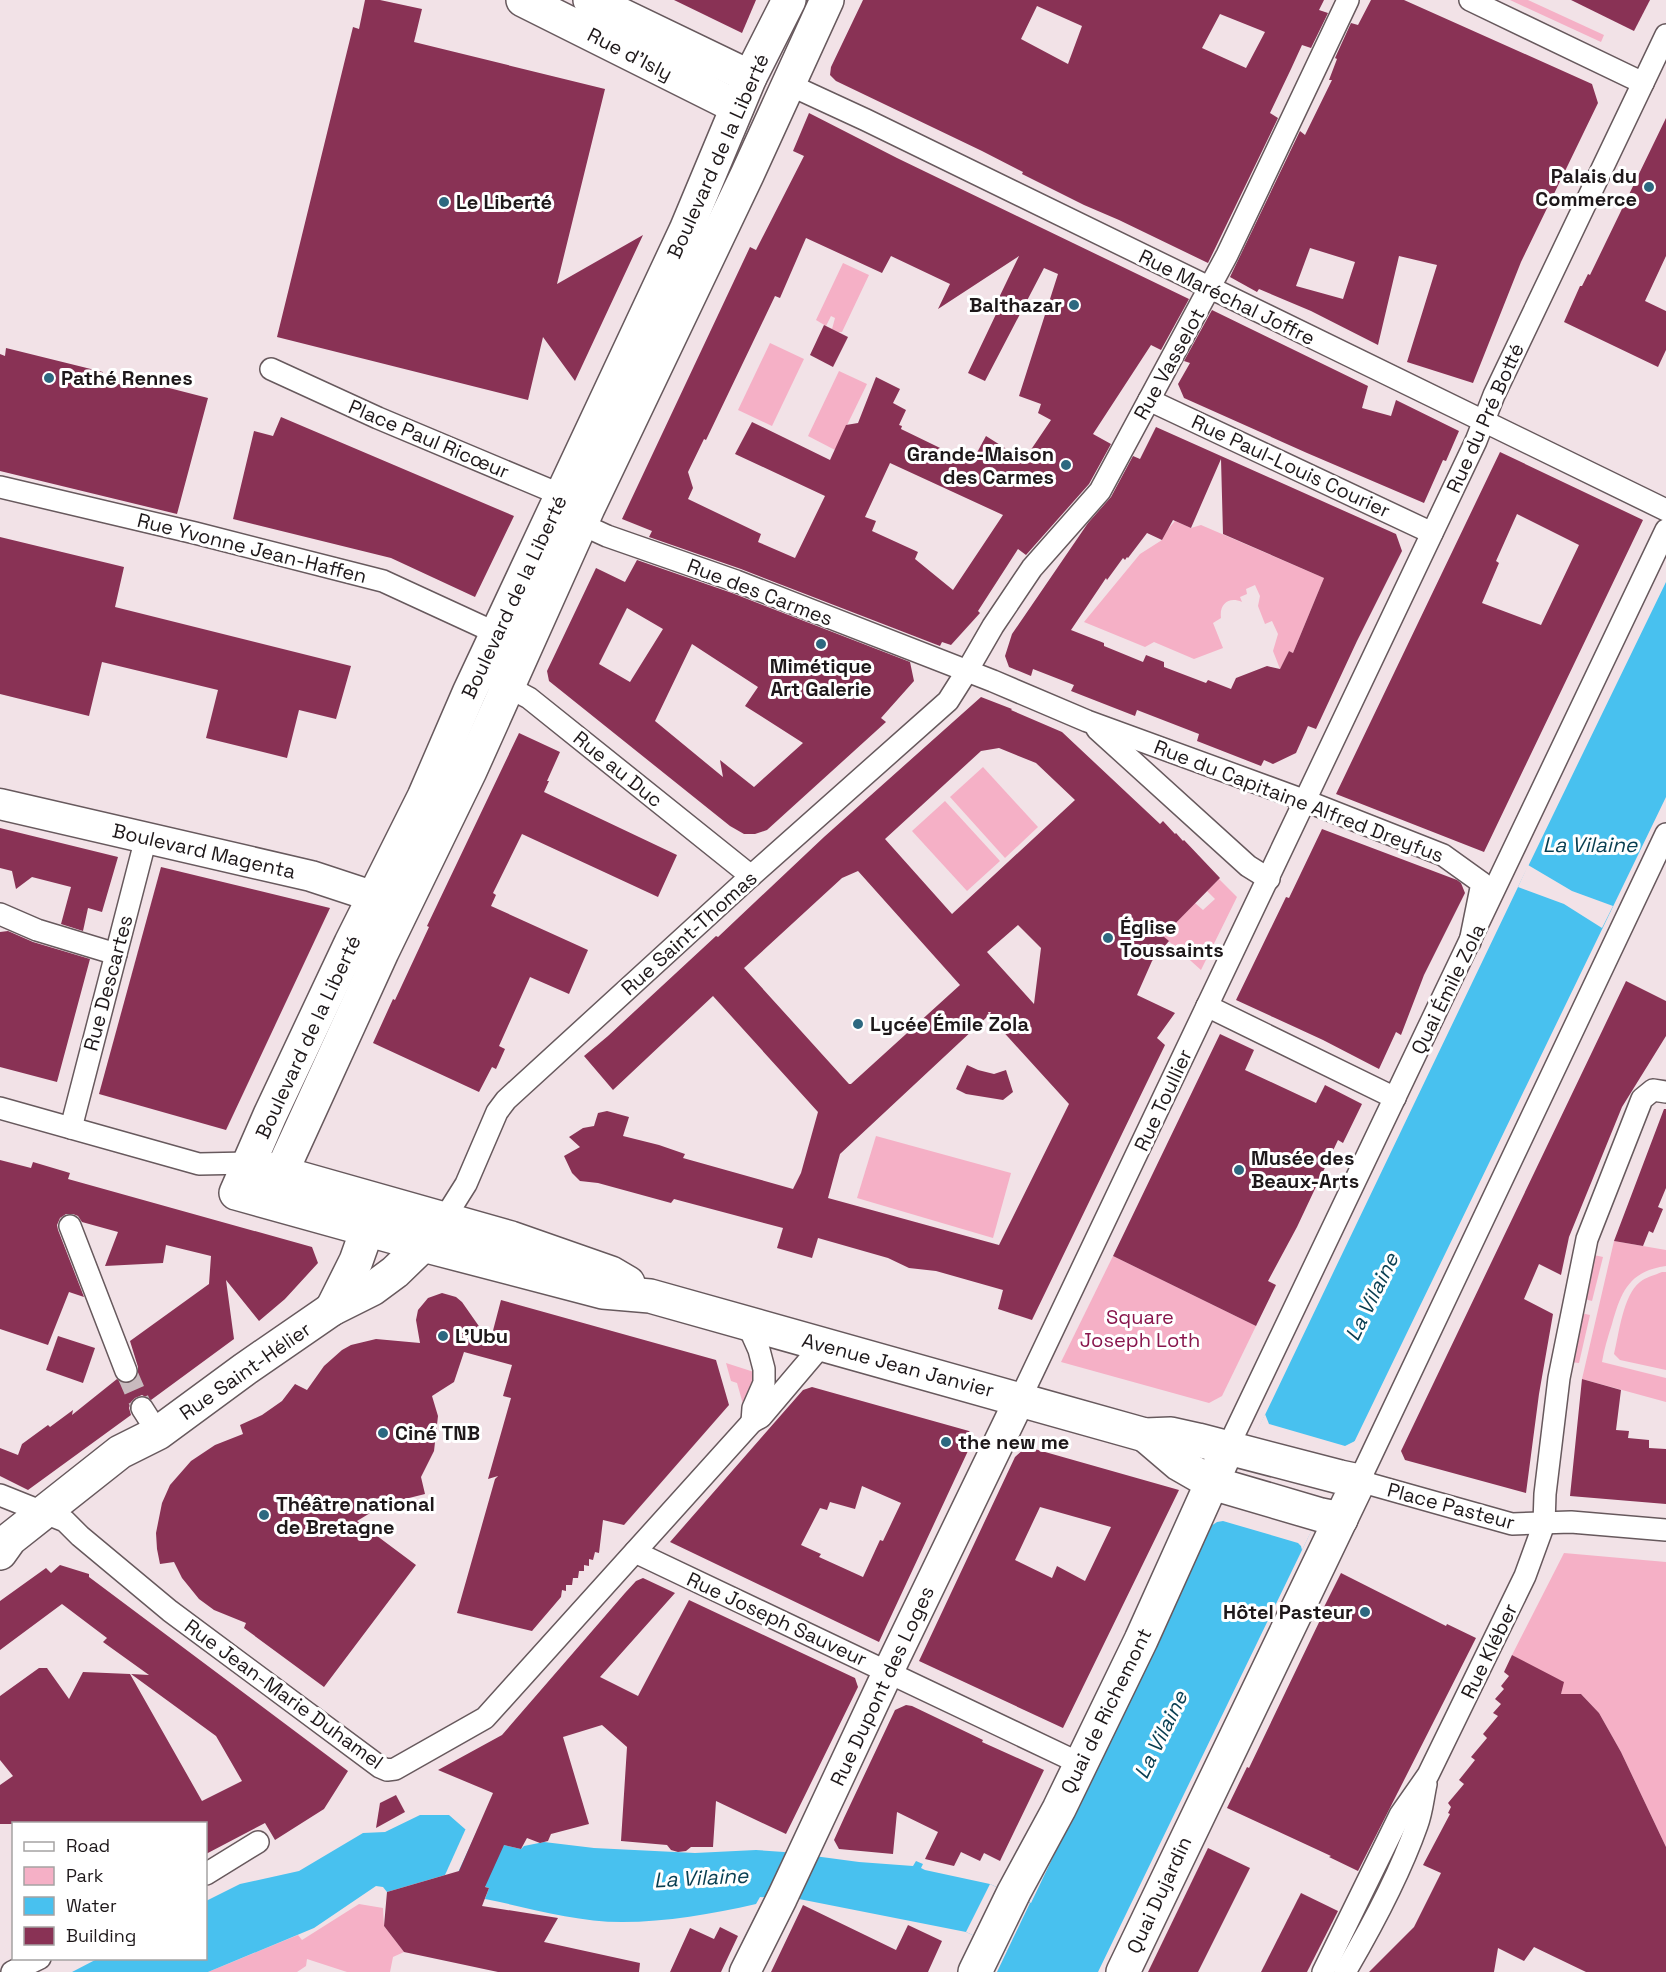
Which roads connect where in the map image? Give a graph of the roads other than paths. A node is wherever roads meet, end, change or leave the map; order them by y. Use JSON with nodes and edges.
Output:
{"nodes":[{"id":1,"x":523,"y":0,"type":"edge"},
{"id":2,"x":590,"y":0,"type":"edge"},
{"id":3,"x":789,"y":0,"type":"edge"},
{"id":4,"x":827,"y":0,"type":"edge"},
{"id":5,"x":1348,"y":0,"type":"edge"},
{"id":6,"x":1470,"y":0,"type":"edge"},
{"id":7,"x":1666,"y":35,"type":"edge"},
{"id":8,"x":750,"y":77,"type":"junction"},
{"id":9,"x":1643,"y":83,"type":"junction"},
{"id":10,"x":788,"y":84,"type":"junction"},
{"id":11,"x":736,"y":107,"type":"junction"},
{"id":12,"x":698,"y":276,"type":"junction"},
{"id":13,"x":1210,"y":289,"type":"junction"},
{"id":14,"x":270,"y":369,"type":"dead end"},
{"id":15,"x":1149,"y":400,"type":"junction"},
{"id":16,"x":1484,"y":420,"type":"junction"},
{"id":17,"x":0,"y":487,"type":"edge"},
{"id":18,"x":571,"y":510,"type":"junction"},
{"id":19,"x":1666,"y":510,"type":"edge"},
{"id":20,"x":1666,"y":530,"type":"edge"},
{"id":21,"x":1432,"y":533,"type":"junction"},
{"id":22,"x":496,"y":633,"type":"junction"},
{"id":23,"x":479,"y":671,"type":"junction"},
{"id":24,"x":967,"y":672,"type":"junction"},
{"id":25,"x":508,"y":688,"type":"junction"},
{"id":26,"x":1087,"y":721,"type":"junction"},
{"id":27,"x":1306,"y":801,"type":"junction"},
{"id":28,"x":0,"y":804,"type":"edge"},
{"id":29,"x":1666,"y":834,"type":"edge"},
{"id":30,"x":146,"y":838,"type":"junction"},
{"id":31,"x":751,"y":876,"type":"junction"},
{"id":32,"x":1269,"y":879,"type":"junction"},
{"id":33,"x":374,"y":896,"type":"junction"},
{"id":34,"x":405,"y":907,"type":"junction"},
{"id":35,"x":0,"y":914,"type":"edge"},
{"id":36,"x":1470,"y":942,"type":"junction"},
{"id":37,"x":116,"y":954,"type":"junction"},
{"id":38,"x":1208,"y":1006,"type":"junction"},
{"id":39,"x":1660,"y":1091,"type":"edge"},
{"id":40,"x":1395,"y":1098,"type":"junction"},
{"id":41,"x":0,"y":1108,"type":"edge"},
{"id":42,"x":70,"y":1128,"type":"junction"},
{"id":43,"x":249,"y":1163,"type":"junction"},
{"id":44,"x":199,"y":1164,"type":"junction"},
{"id":45,"x":281,"y":1173,"type":"junction"},
{"id":46,"x":236,"y":1193,"type":"junction"},
{"id":47,"x":411,"y":1209,"type":"junction"},
{"id":48,"x":444,"y":1219,"type":"junction"},
{"id":49,"x":70,"y":1226,"type":"dead end"},
{"id":50,"x":367,"y":1230,"type":"junction"},
{"id":51,"x":423,"y":1245,"type":"junction"},
{"id":52,"x":650,"y":1296,"type":"junction"},
{"id":53,"x":333,"y":1309,"type":"junction"},
{"id":54,"x":747,"y":1323,"type":"junction"},
{"id":55,"x":822,"y":1345,"type":"junction"},
{"id":56,"x":126,"y":1371,"type":"tunnel mouth"},
{"id":57,"x":1020,"y":1400,"type":"junction"},
{"id":58,"x":752,"y":1422,"type":"junction"},
{"id":59,"x":1145,"y":1434,"type":"junction"},
{"id":60,"x":1237,"y":1449,"type":"junction"},
{"id":61,"x":1350,"y":1479,"type":"junction"},
{"id":62,"x":1220,"y":1485,"type":"junction"},
{"id":63,"x":0,"y":1495,"type":"edge"},
{"id":64,"x":53,"y":1517,"type":"junction"},
{"id":65,"x":1331,"y":1517,"type":"junction"},
{"id":66,"x":1544,"y":1524,"type":"junction"},
{"id":67,"x":1666,"y":1530,"type":"edge"},
{"id":68,"x":635,"y":1552,"type":"junction"},
{"id":69,"x":0,"y":1553,"type":"edge"},
{"id":70,"x":0,"y":1568,"type":"edge"},
{"id":71,"x":888,"y":1672,"type":"junction"},
{"id":72,"x":1081,"y":1764,"type":"junction"},
{"id":73,"x":1428,"y":1775,"type":"junction"},
{"id":74,"x":258,"y":1842,"type":"dead end"},
{"id":75,"x":207,"y":1873,"type":"edge"},
{"id":76,"x":38,"y":1960,"type":"edge"},
{"id":77,"x":12,"y":1972,"type":"edge"},
{"id":78,"x":745,"y":1972,"type":"edge"},
{"id":79,"x":975,"y":1972,"type":"edge"},
{"id":80,"x":1123,"y":1972,"type":"edge"},
{"id":81,"x":1323,"y":1972,"type":"edge"},
{"id":82,"x":1345,"y":1972,"type":"edge"}],
"edges":[{"from":1,"to":11,"type":"main road","name":"Rue d'Isly"},
{"from":2,"to":8,"type":"main road","name":"Rue d'Isly"},
{"from":3,"to":8,"type":"main road","name":"Boulevard de la Liberté"},
{"from":4,"to":10,"type":"main road","name":"Boulevard de la Liberté"},
{"from":5,"to":13,"type":"street","name":"Rue Vasselot"},
{"from":6,"to":9,"type":"street"},
{"from":7,"to":9,"type":"street","name":"Rue du Pré Botté"},
{"from":8,"to":11,"type":"main road","name":"Boulevard de la Liberté"},
{"from":8,"to":12,"type":"main road"},
{"from":9,"to":16,"type":"street","name":"Rue du Pré Botté"},
{"from":10,"to":12,"type":"main road","name":"Boulevard de la Liberté"},
{"from":10,"to":13,"type":"street","name":"Rue Maréchal Joffre"},
{"from":11,"to":18,"type":"main road","name":"Boulevard de la Liberté"},
{"from":12,"to":18,"type":"main road","name":"Boulevard de la Liberté"},
{"from":13,"to":15,"type":"street","name":"Rue Vasselot"},
{"from":13,"to":16,"type":"street","name":"Rue Maréchal Joffre"},
{"from":14,"to":18,"type":"street","name":"Place Paul Ricœur"},
{"from":15,"to":21,"type":"street","name":"Rue Paul-Louis Courier"},
{"from":15,"to":24,"type":"street","name":"Rue Vasselot"},
{"from":16,"to":19,"type":"street","name":"Rue Maréchal Joffre"},
{"from":16,"to":21,"type":"street","name":"Rue du Pré Botté"},
{"from":17,"to":22,"type":"street","name":"Rue Yvonne Jean-Haffen"},
{"from":18,"to":22,"type":"main road","name":"Boulevard de la Liberté"},
{"from":18,"to":24,"type":"street","name":"Rue des Carmes"},
{"from":18,"to":25,"type":"main road","name":"Boulevard de la Liberté"},
{"from":20,"to":36,"type":"street","name":"Quai Émile Zola"},
{"from":21,"to":27,"type":"street","name":"Rue du Pré Botté"},
{"from":22,"to":23,"type":"main road","name":"Boulevard de la Liberté"},
{"from":23,"to":25,"type":"street","name":"Rue au Duc"},
{"from":23,"to":33,"type":"main road","name":"Boulevard de la Liberté"},
{"from":24,"to":26,"type":"street","name":"Rue du Capitaine Alfred Dreyfus"},
{"from":24,"to":31,"type":"street","name":"Rue Saint-Thomas"},
{"from":25,"to":31,"type":"street","name":"Rue au Duc"},
{"from":25,"to":34,"type":"main road","name":"Boulevard de la Liberté"},
{"from":26,"to":27,"type":"street","name":"Rue du Capitaine Alfred Dreyfus"},
{"from":26,"to":32,"type":"street","name":"Rue du Capitaine Alfred Dreyfus"},
{"from":27,"to":32,"type":"street","name":"Rue Toullier"},
{"from":27,"to":36,"type":"street","name":"Rue du Capitaine Alfred Dreyfus"},
{"from":28,"to":30,"type":"street","name":"Boulevard Magenta"},
{"from":29,"to":61,"type":"street"},
{"from":30,"to":33,"type":"street","name":"Boulevard Magenta"},
{"from":30,"to":37,"type":"street","name":"Rue Descartes"},
{"from":31,"to":48,"type":"street","name":"Rue Saint-Thomas"},
{"from":32,"to":38,"type":"street","name":"Rue Toullier"},
{"from":33,"to":34,"type":"street","name":"Boulevard Magenta"},
{"from":33,"to":43,"type":"main road","name":"Boulevard de la Liberté"},
{"from":34,"to":45,"type":"main road","name":"Boulevard de la Liberté"},
{"from":35,"to":37,"type":"street"},
{"from":36,"to":40,"type":"street","name":"Quai Émile Zola"},
{"from":37,"to":42,"type":"street","name":"Rue Descartes"},
{"from":38,"to":40,"type":"street"},
{"from":38,"to":57,"type":"street","name":"Rue Toullier"},
{"from":39,"to":66,"type":"street","name":"Rue Kléber"},
{"from":40,"to":60,"type":"street","name":"Quai Émile Zola"},
{"from":41,"to":42,"type":"street","name":"Avenue Jean Janvier"},
{"from":42,"to":44,"type":"street","name":"Avenue Jean Janvier"},
{"from":43,"to":44,"type":"street","name":"Avenue Jean Janvier"},
{"from":43,"to":45,"type":"main road","name":"Avenue Jean Janvier"},
{"from":43,"to":46,"type":"main road","name":"Boulevard de la Liberté"},
{"from":44,"to":46,"type":"street","name":"Avenue Jean Janvier"},
{"from":45,"to":47,"type":"main road","name":"Avenue Jean Janvier"},
{"from":46,"to":50,"type":"main road","name":"Avenue Jean Janvier"},
{"from":47,"to":48,"type":"main road","name":"Avenue Jean Janvier"},
{"from":47,"to":50,"type":"main road"},
{"from":48,"to":51,"type":"main road"},
{"from":48,"to":52,"type":"main road","name":"Avenue Jean Janvier"},
{"from":49,"to":56,"type":"street"},
{"from":50,"to":51,"type":"main road","name":"Avenue Jean Janvier"},
{"from":50,"to":53,"type":"main road"},
{"from":51,"to":52,"type":"main road","name":"Avenue Jean Janvier"},
{"from":51,"to":53,"type":"main road","name":"Rue Saint-Hélier"},
{"from":52,"to":54,"type":"main road","name":"Avenue Jean Janvier"},
{"from":53,"to":64,"type":"main road","name":"Rue Saint-Hélier"},
{"from":54,"to":55,"type":"main road","name":"Avenue Jean Janvier"},
{"from":54,"to":58,"type":"street","name":"Rue Jean-Marie Duhamel"},
{"from":55,"to":57,"type":"main road","name":"Avenue Jean Janvier"},
{"from":55,"to":58,"type":"street","name":"Rue Jean-Marie Duhamel"},
{"from":57,"to":59,"type":"main road","name":"Avenue Jean Janvier"},
{"from":57,"to":71,"type":"street","name":"Rue Dupont des Loges"},
{"from":58,"to":68,"type":"street","name":"Rue Jean-Marie Duhamel"},
{"from":59,"to":60,"type":"main road","name":"Avenue Jean Janvier"},
{"from":59,"to":62,"type":"main road","name":"Avenue Jean Janvier"},
{"from":60,"to":61,"type":"main road","name":"Avenue Jean Janvier"},
{"from":60,"to":62,"type":"main road","name":"Quai de Richemont"},
{"from":61,"to":65,"type":"main road","name":"Quai Dujardin"},
{"from":61,"to":66,"type":"street","name":"Place Pasteur"},
{"from":62,"to":65,"type":"main road","name":"Avenue Jean Janvier"},
{"from":62,"to":72,"type":"main road","name":"Quai de Richemont"},
{"from":63,"to":64,"type":"street","name":"Rue Jean-Marie Duhamel"},
{"from":64,"to":68,"type":"street","name":"Rue Jean-Marie Duhamel"},
{"from":64,"to":69,"type":"main road","name":"Rue Saint-Hélier"},
{"from":64,"to":70,"type":"main road","name":"Rue Saint-Hélier"},
{"from":65,"to":80,"type":"main road","name":"Quai Dujardin"},
{"from":66,"to":67,"type":"street","name":"Place Pasteur"},
{"from":66,"to":73,"type":"street","name":"Rue Kléber"},
{"from":68,"to":71,"type":"street","name":"Rue Joseph Sauveur"},
{"from":71,"to":72,"type":"street","name":"Rue Joseph Sauveur"},
{"from":71,"to":78,"type":"street","name":"Rue Dupont des Loges"},
{"from":72,"to":79,"type":"main road","name":"Quai de Richemont"},
{"from":73,"to":81,"type":"street","name":"Rue Kléber"},
{"from":73,"to":82,"type":"street","name":"Rue Kléber"},
{"from":74,"to":75,"type":"street"},
{"from":76,"to":77,"type":"street"}]}
